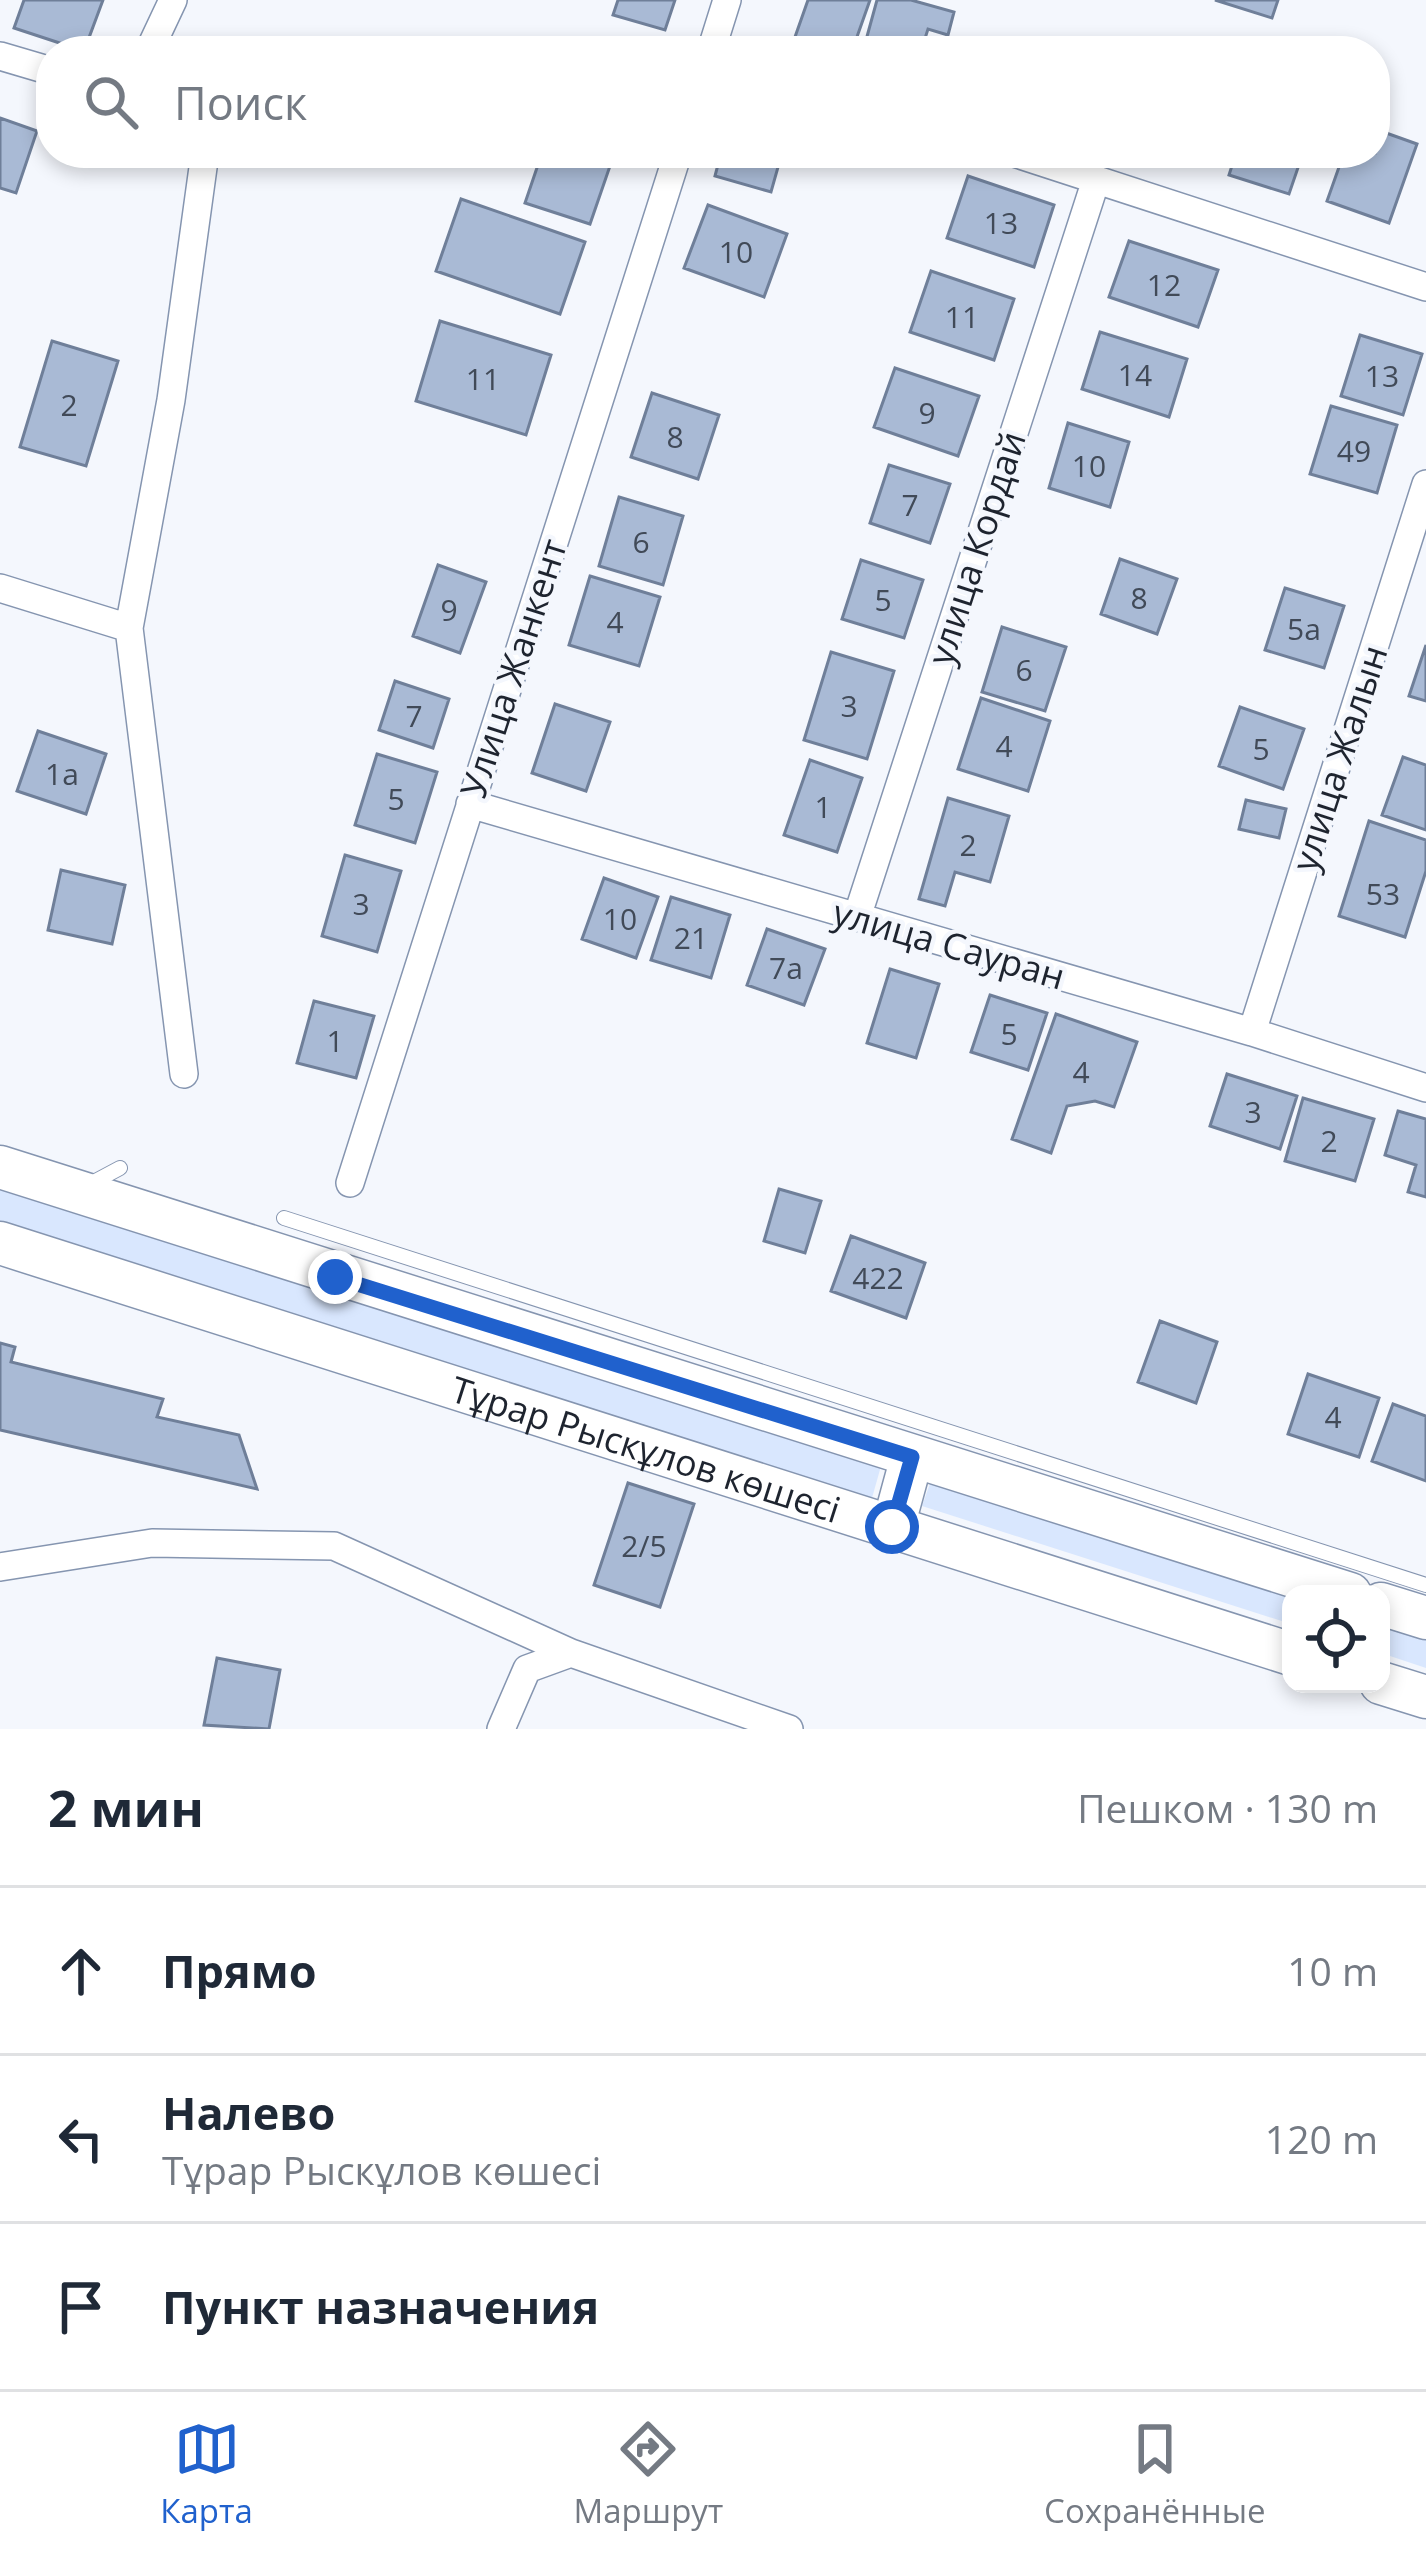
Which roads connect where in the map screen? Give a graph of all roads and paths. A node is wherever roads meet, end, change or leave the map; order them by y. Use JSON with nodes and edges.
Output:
{"nodes":[{"id":1,"x":173,"y":0,"type":"edge"},
{"id":2,"x":727,"y":0,"type":"edge"},
{"id":3,"x":156,"y":36,"type":"edge"},
{"id":4,"x":716,"y":36,"type":"edge"},
{"id":5,"x":0,"y":56,"type":"edge"},
{"id":6,"x":36,"y":66,"type":"edge"},
{"id":7,"x":203,"y":168,"type":"edge"},
{"id":8,"x":673,"y":168,"type":"edge"},
{"id":9,"x":1059,"y":168,"type":"edge"},
{"id":10,"x":1096,"y":180,"type":"junction"},
{"id":11,"x":1426,"y":286,"type":"edge"},
{"id":12,"x":1426,"y":484,"type":"edge"},
{"id":13,"x":0,"y":588,"type":"edge"},
{"id":14,"x":129,"y":628,"type":"junction"},
{"id":15,"x":470,"y":804,"type":"junction"},
{"id":16,"x":856,"y":917,"type":"junction"},
{"id":17,"x":1252,"y":1032,"type":"junction"},
{"id":18,"x":184,"y":1074,"type":"dead end"},
{"id":19,"x":1426,"y":1088,"type":"edge"},
{"id":20,"x":0,"y":1167,"type":"edge"},
{"id":21,"x":120,"y":1168,"type":"dead end"},
{"id":22,"x":350,"y":1183,"type":"dead end"},
{"id":23,"x":75,"y":1192,"type":"junction"},
{"id":24,"x":284,"y":1218,"type":"dead end"},
{"id":25,"x":0,"y":1243,"type":"edge"},
{"id":26,"x":912,"y":1457,"type":"junction"},
{"id":27,"x":892,"y":1527,"type":"junction"},
{"id":28,"x":0,"y":1567,"type":"edge"},
{"id":29,"x":1321,"y":1585,"type":"edge"},
{"id":30,"x":1426,"y":1585,"type":"edge"},
{"id":31,"x":1390,"y":1607,"type":"edge"},
{"id":32,"x":1426,"y":1618,"type":"edge"},
{"id":33,"x":1282,"y":1651,"type":"edge"},
{"id":34,"x":571,"y":1653,"type":"junction"},
{"id":35,"x":1390,"y":1686,"type":"edge"},
{"id":36,"x":1426,"y":1697,"type":"edge"},
{"id":37,"x":501,"y":1729,"type":"edge"},
{"id":38,"x":789,"y":1729,"type":"edge"}],
"edges":[{"from":1,"to":3,"type":"street"},
{"from":2,"to":4,"type":"street"},
{"from":5,"to":6,"type":"street"},
{"from":7,"to":14,"type":"street"},
{"from":8,"to":15,"type":"street","name":"Улица Жанкент"},
{"from":9,"to":10,"type":"street"},
{"from":10,"to":11,"type":"street"},
{"from":10,"to":16,"type":"street","name":"улица Кордай"},
{"from":12,"to":17,"type":"street","name":"улица Жалын"},
{"from":13,"to":14,"type":"street"},
{"from":14,"to":18,"type":"street"},
{"from":15,"to":16,"type":"street","name":"улица Сауран"},
{"from":15,"to":22,"type":"street","name":"Улица Жанкент"},
{"from":16,"to":17,"type":"street","name":"улица Сауран"},
{"from":17,"to":19,"type":"street","name":"улица Сауран"},
{"from":20,"to":23,"type":"main road","name":"Тұрар Рыскұлов көшесі"},
{"from":21,"to":23,"type":"lane"},
{"from":23,"to":26,"type":"main road","name":"Тұрар Рыскұлов көшесі"},
{"from":24,"to":30,"type":"lane"},
{"from":25,"to":27,"type":"main road","name":"Тұрар Рыскұлов көшесі"},
{"from":26,"to":27,"type":"main road"},
{"from":26,"to":29,"type":"main road","name":"Тұрар Рыскұлов көшесі"},
{"from":27,"to":33,"type":"main road","name":"Тұрар Рыскұлов көшесі"},
{"from":28,"to":34,"type":"street"},
{"from":31,"to":32,"type":"main road"},
{"from":34,"to":37,"type":"street"},
{"from":34,"to":38,"type":"street"},
{"from":35,"to":36,"type":"main road"}]}
